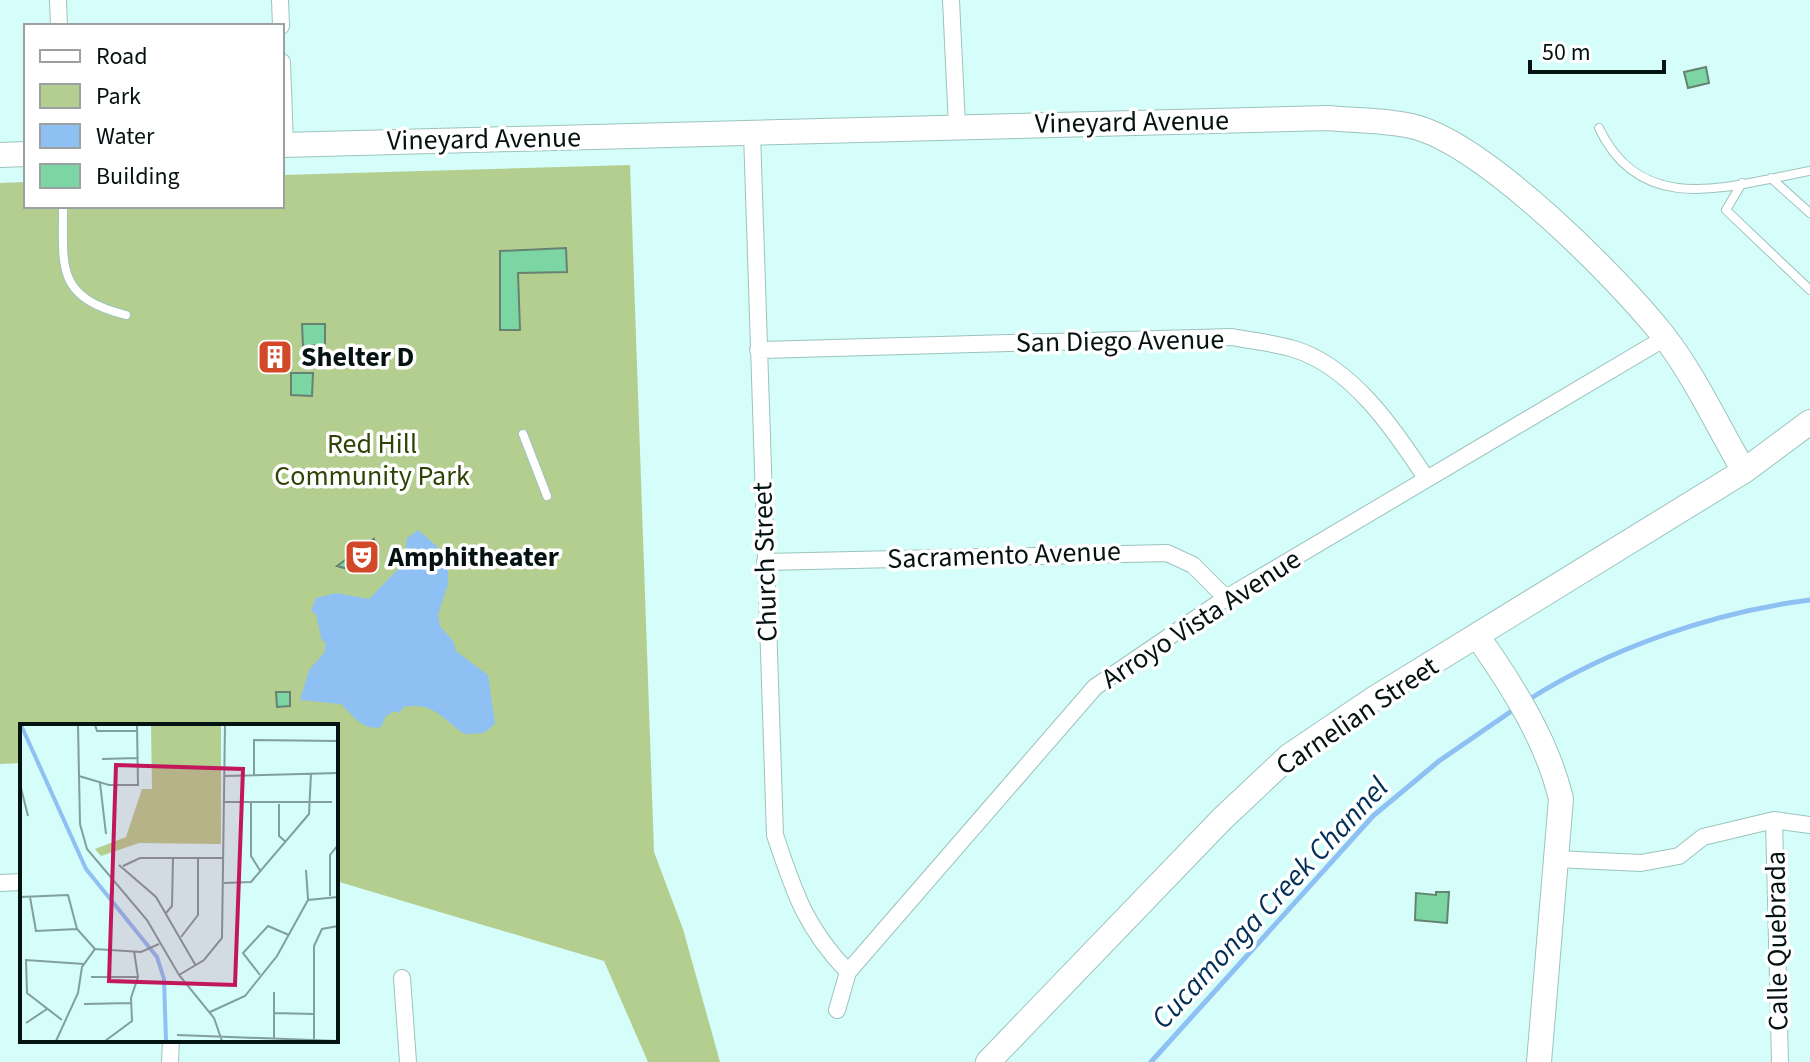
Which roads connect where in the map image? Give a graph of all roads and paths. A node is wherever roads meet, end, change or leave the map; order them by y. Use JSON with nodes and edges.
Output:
{"nodes":[{"id":1,"x":58,"y":0,"type":"edge"},
{"id":2,"x":280,"y":0,"type":"edge"},
{"id":3,"x":951,"y":0,"type":"edge"},
{"id":4,"x":59,"y":24,"type":"edge"},
{"id":5,"x":281,"y":24,"type":"edge"},
{"id":6,"x":957,"y":126,"type":"junction"},
{"id":7,"x":1599,"y":128,"type":"dead end"},
{"id":8,"x":752,"y":133,"type":"junction"},
{"id":9,"x":284,"y":145,"type":"edge"},
{"id":10,"x":24,"y":154,"type":"edge"},
{"id":11,"x":0,"y":155,"type":"edge"},
{"id":12,"x":1810,"y":171,"type":"edge"},
{"id":13,"x":1771,"y":178,"type":"junction"},
{"id":14,"x":1742,"y":183,"type":"junction"},
{"id":15,"x":63,"y":208,"type":"edge"},
{"id":16,"x":1810,"y":213,"type":"edge"},
{"id":17,"x":1810,"y":290,"type":"edge"},
{"id":18,"x":126,"y":315,"type":"dead end"},
{"id":19,"x":1665,"y":338,"type":"junction"},
{"id":20,"x":758,"y":350,"type":"junction"},
{"id":21,"x":1810,"y":422,"type":"edge"},
{"id":22,"x":523,"y":434,"type":"dead end"},
{"id":23,"x":1744,"y":471,"type":"junction"},
{"id":24,"x":1426,"y":478,"type":"junction"},
{"id":25,"x":547,"y":496,"type":"dead end"},
{"id":26,"x":765,"y":562,"type":"junction"},
{"id":27,"x":1226,"y":598,"type":"junction"},
{"id":28,"x":1478,"y":637,"type":"junction"},
{"id":29,"x":1774,"y":820,"type":"junction"},
{"id":30,"x":1810,"y":825,"type":"edge"},
{"id":31,"x":1556,"y":859,"type":"junction"},
{"id":32,"x":20,"y":882,"type":"edge"},
{"id":33,"x":0,"y":883,"type":"edge"},
{"id":34,"x":848,"y":972,"type":"junction"},
{"id":35,"x":402,"y":978,"type":"dead end"},
{"id":36,"x":837,"y":1010,"type":"dead end"},
{"id":37,"x":171,"y":1042,"type":"edge"},
{"id":38,"x":170,"y":1062,"type":"edge"},
{"id":39,"x":408,"y":1062,"type":"edge"},
{"id":40,"x":988,"y":1062,"type":"edge"},
{"id":41,"x":1539,"y":1062,"type":"edge"},
{"id":42,"x":1780,"y":1062,"type":"edge"}],
"edges":[{"from":1,"to":4,"type":"street"},
{"from":2,"to":5,"type":"street"},
{"from":3,"to":6,"type":"street"},
{"from":6,"to":8,"type":"street","name":"Vineyard Avenue"},
{"from":6,"to":19,"type":"street","name":"Vineyard Avenue"},
{"from":7,"to":14,"type":"lane"},
{"from":8,"to":9,"type":"street","name":"Vineyard Avenue"},
{"from":8,"to":20,"type":"street","name":"Church Street"},
{"from":10,"to":11,"type":"street"},
{"from":12,"to":13,"type":"lane"},
{"from":13,"to":14,"type":"lane"},
{"from":13,"to":16,"type":"lane"},
{"from":14,"to":17,"type":"lane"},
{"from":15,"to":18,"type":"lane"},
{"from":19,"to":23,"type":"street","name":"Vineyard Avenue"},
{"from":19,"to":24,"type":"street","name":"Arroyo Vista Avenue"},
{"from":20,"to":24,"type":"street","name":"San Diego Avenue"},
{"from":20,"to":26,"type":"street","name":"Church Street"},
{"from":21,"to":23,"type":"street"},
{"from":22,"to":25,"type":"lane"},
{"from":23,"to":28,"type":"street","name":"Carnelian Street"},
{"from":24,"to":27,"type":"street","name":"Arroyo Vista Avenue"},
{"from":26,"to":27,"type":"street","name":"Sacramento Avenue"},
{"from":26,"to":34,"type":"street","name":"Church Street"},
{"from":27,"to":34,"type":"street","name":"Arroyo Vista Avenue"},
{"from":28,"to":31,"type":"street"},
{"from":28,"to":40,"type":"street","name":"Carnelian Street"},
{"from":29,"to":30,"type":"street"},
{"from":29,"to":31,"type":"street"},
{"from":29,"to":42,"type":"street","name":"Calle Quebrada"},
{"from":31,"to":41,"type":"street"},
{"from":32,"to":33,"type":"street"},
{"from":34,"to":36,"type":"street","name":"Arroyo Vista Avenue"},
{"from":35,"to":39,"type":"street"},
{"from":37,"to":38,"type":"street"}]}
